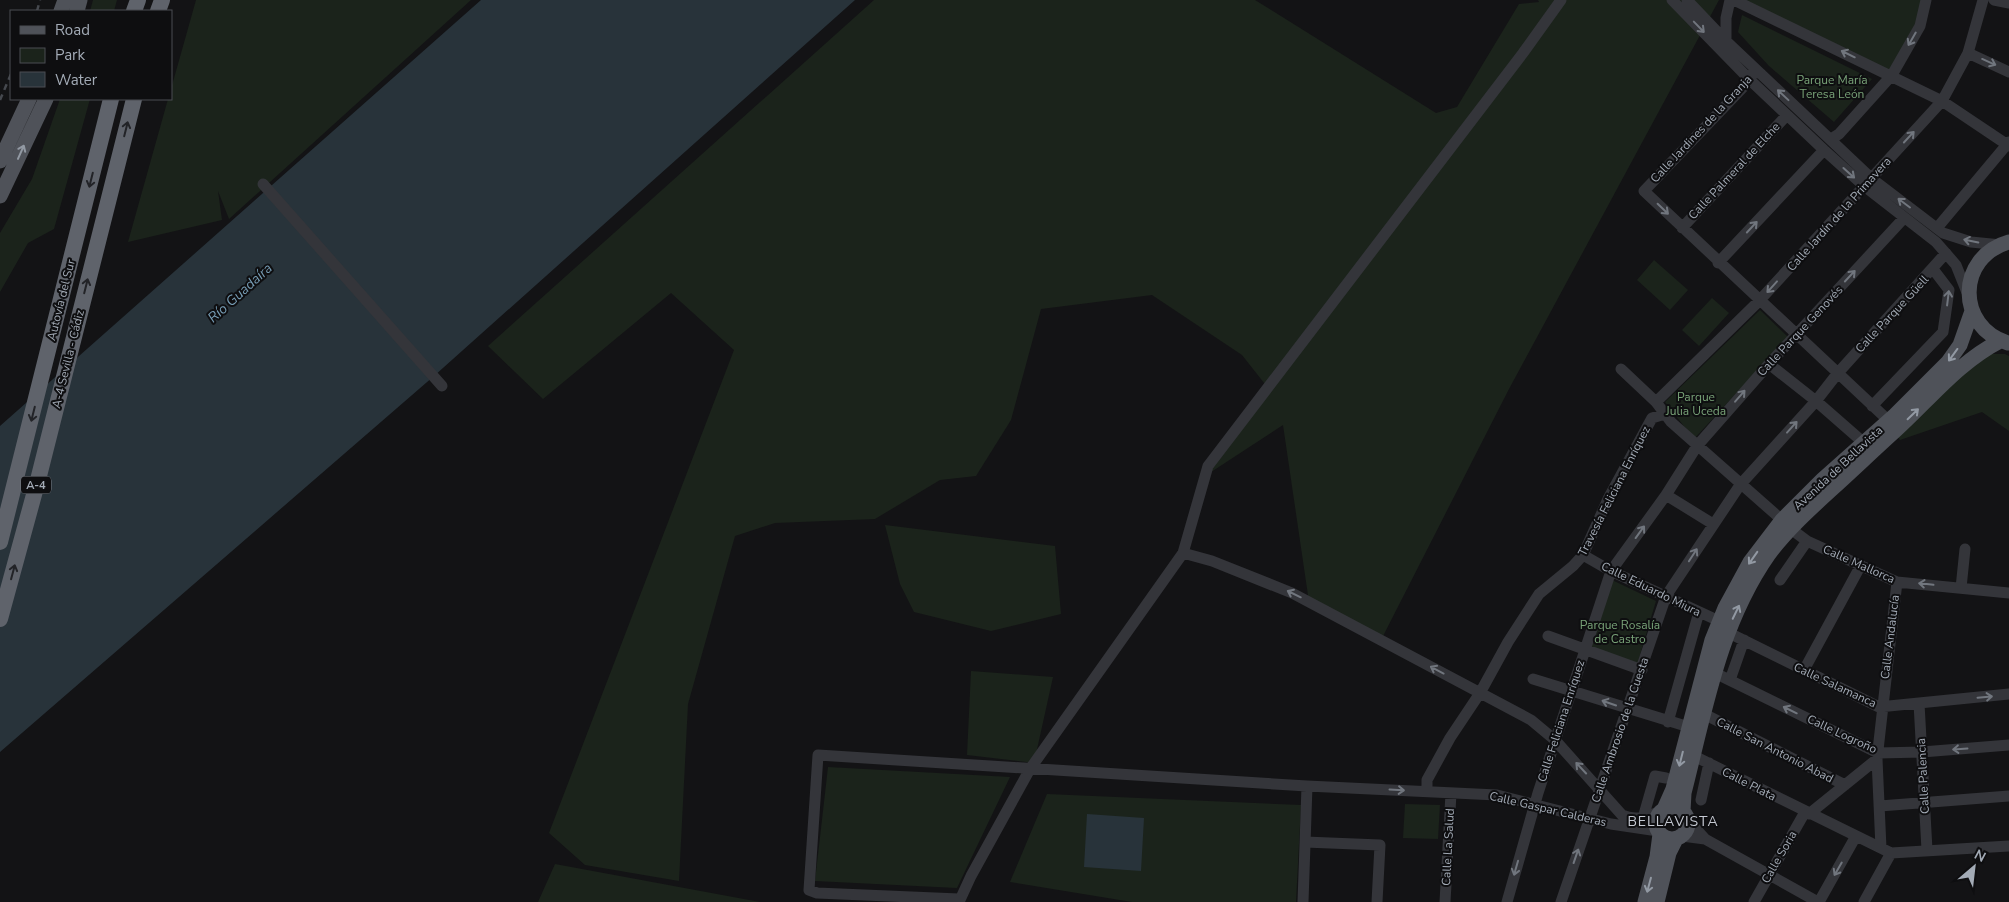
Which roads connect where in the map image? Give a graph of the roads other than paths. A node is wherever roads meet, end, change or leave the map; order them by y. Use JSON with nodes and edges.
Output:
{"nodes":[{"id":1,"x":1560,"y":0,"type":"edge"},
{"id":2,"x":1672,"y":0,"type":"edge"},
{"id":3,"x":1687,"y":0,"type":"edge"},
{"id":4,"x":1730,"y":0,"type":"edge"},
{"id":5,"x":1734,"y":0,"type":"edge"},
{"id":6,"x":1926,"y":0,"type":"edge"},
{"id":7,"x":1983,"y":0,"type":"edge"},
{"id":8,"x":1994,"y":0,"type":"edge"},
{"id":9,"x":2009,"y":3,"type":"edge"},
{"id":10,"x":1726,"y":41,"type":"junction"},
{"id":11,"x":1968,"y":53,"type":"junction"},
{"id":12,"x":2009,"y":72,"type":"edge"},
{"id":13,"x":1761,"y":74,"type":"junction"},
{"id":14,"x":1892,"y":75,"type":"junction"},
{"id":15,"x":1750,"y":80,"type":"junction"},
{"id":16,"x":29,"y":100,"type":"edge"},
{"id":17,"x":46,"y":100,"type":"edge"},
{"id":18,"x":112,"y":100,"type":"edge"},
{"id":19,"x":134,"y":100,"type":"edge"},
{"id":20,"x":1942,"y":101,"type":"junction"},
{"id":21,"x":1787,"y":115,"type":"junction"},
{"id":22,"x":1831,"y":139,"type":"junction"},
{"id":23,"x":2008,"y":144,"type":"edge"},
{"id":24,"x":1824,"y":150,"type":"junction"},
{"id":25,"x":0,"y":161,"type":"edge"},
{"id":26,"x":1867,"y":182,"type":"junction"},
{"id":27,"x":265,"y":187,"type":"dead end"},
{"id":28,"x":0,"y":196,"type":"edge"},
{"id":29,"x":1904,"y":218,"type":"junction"},
{"id":30,"x":1682,"y":228,"type":"junction"},
{"id":31,"x":1937,"y":228,"type":"junction"},
{"id":32,"x":2005,"y":244,"type":"edge"},
{"id":33,"x":1946,"y":254,"type":"junction"},
{"id":34,"x":1718,"y":263,"type":"junction"},
{"id":35,"x":1933,"y":269,"type":"junction"},
{"id":36,"x":1759,"y":301,"type":"junction"},
{"id":37,"x":1970,"y":304,"type":"junction"},
{"id":38,"x":1796,"y":336,"type":"junction"},
{"id":39,"x":2004,"y":342,"type":"edge"},
{"id":40,"x":1768,"y":364,"type":"junction"},
{"id":41,"x":45,"y":366,"type":"joint"},
{"id":42,"x":1621,"y":370,"type":"dead end"},
{"id":43,"x":1837,"y":374,"type":"junction"},
{"id":44,"x":442,"y":386,"type":"dead end"},
{"id":45,"x":1816,"y":401,"type":"junction"},
{"id":46,"x":1656,"y":402,"type":"junction"},
{"id":47,"x":1872,"y":406,"type":"junction"},
{"id":48,"x":1668,"y":418,"type":"junction"},
{"id":49,"x":1889,"y":421,"type":"junction"},
{"id":50,"x":1864,"y":443,"type":"junction"},
{"id":51,"x":1697,"y":446,"type":"junction"},
{"id":52,"x":1740,"y":485,"type":"junction"},
{"id":53,"x":1666,"y":495,"type":"junction"},
{"id":54,"x":1713,"y":524,"type":"junction"},
{"id":55,"x":1786,"y":525,"type":"junction"},
{"id":56,"x":1807,"y":541,"type":"junction"},
{"id":57,"x":0,"y":542,"type":"edge"},
{"id":58,"x":1965,"y":548,"type":"dead end"},
{"id":59,"x":1183,"y":553,"type":"junction"},
{"id":60,"x":1583,"y":555,"type":"junction"},
{"id":61,"x":1861,"y":565,"type":"junction"},
{"id":62,"x":1611,"y":571,"type":"junction"},
{"id":63,"x":1780,"y":580,"type":"dead end"},
{"id":64,"x":1897,"y":582,"type":"junction"},
{"id":65,"x":1961,"y":588,"type":"junction"},
{"id":66,"x":2009,"y":593,"type":"edge"},
{"id":67,"x":1666,"y":596,"type":"junction"},
{"id":68,"x":1699,"y":612,"type":"junction"},
{"id":69,"x":0,"y":619,"type":"edge"},
{"id":70,"x":1723,"y":627,"type":"junction"},
{"id":71,"x":1548,"y":636,"type":"dead end"},
{"id":72,"x":1744,"y":640,"type":"junction"},
{"id":73,"x":1584,"y":649,"type":"junction"},
{"id":74,"x":1642,"y":670,"type":"junction"},
{"id":75,"x":1804,"y":670,"type":"junction"},
{"id":76,"x":1715,"y":673,"type":"junction"},
{"id":77,"x":1533,"y":679,"type":"dead end"},
{"id":78,"x":1730,"y":680,"type":"junction"},
{"id":79,"x":1571,"y":690,"type":"junction"},
{"id":80,"x":1480,"y":693,"type":"junction"},
{"id":81,"x":2009,"y":694,"type":"edge"},
{"id":82,"x":1918,"y":703,"type":"junction"},
{"id":83,"x":1882,"y":706,"type":"junction"},
{"id":84,"x":1628,"y":709,"type":"junction"},
{"id":85,"x":1704,"y":714,"type":"junction"},
{"id":86,"x":1668,"y":722,"type":"junction"},
{"id":87,"x":1689,"y":727,"type":"junction"},
{"id":88,"x":1555,"y":740,"type":"junction"},
{"id":89,"x":2009,"y":745,"type":"edge"},
{"id":90,"x":1922,"y":752,"type":"junction"},
{"id":91,"x":1694,"y":756,"type":"junction"},
{"id":92,"x":1878,"y":756,"type":"junction"},
{"id":93,"x":1709,"y":763,"type":"junction"},
{"id":94,"x":1030,"y":769,"type":"junction"},
{"id":95,"x":1666,"y":778,"type":"dead end"},
{"id":96,"x":1845,"y":785,"type":"junction"},
{"id":97,"x":1307,"y":786,"type":"junction"},
{"id":98,"x":1600,"y":789,"type":"junction"},
{"id":99,"x":1427,"y":791,"type":"junction"},
{"id":100,"x":1451,"y":793,"type":"junction"},
{"id":101,"x":2009,"y":796,"type":"edge"},
{"id":102,"x":1701,"y":800,"type":"dead end"},
{"id":103,"x":1924,"y":802,"type":"junction"},
{"id":104,"x":1534,"y":804,"type":"junction"},
{"id":105,"x":1880,"y":806,"type":"junction"},
{"id":106,"x":1662,"y":810,"type":"junction"},
{"id":107,"x":1807,"y":813,"type":"junction"},
{"id":108,"x":1686,"y":815,"type":"junction"},
{"id":109,"x":1591,"y":818,"type":"junction"},
{"id":110,"x":1643,"y":818,"type":"junction"},
{"id":111,"x":1659,"y":833,"type":"junction"},
{"id":112,"x":1856,"y":836,"type":"junction"},
{"id":113,"x":1679,"y":837,"type":"junction"},
{"id":114,"x":1705,"y":839,"type":"junction"},
{"id":115,"x":1305,"y":842,"type":"junction"},
{"id":116,"x":2009,"y":846,"type":"edge"},
{"id":117,"x":1927,"y":850,"type":"junction"},
{"id":118,"x":1886,"y":851,"type":"junction"},
{"id":119,"x":1769,"y":875,"type":"junction"},
{"id":120,"x":959,"y":901,"type":"edge"},
{"id":121,"x":1656,"y":901,"type":"edge"},
{"id":122,"x":1303,"y":902,"type":"edge"},
{"id":123,"x":1377,"y":902,"type":"edge"},
{"id":124,"x":1445,"y":902,"type":"edge"},
{"id":125,"x":1506,"y":902,"type":"edge"},
{"id":126,"x":1560,"y":902,"type":"edge"},
{"id":127,"x":1754,"y":902,"type":"edge"},
{"id":128,"x":1818,"y":902,"type":"edge"},
{"id":129,"x":1864,"y":902,"type":"edge"}],
"edges":[{"from":1,"to":59,"type":"street"},
{"from":2,"to":15,"type":"street","one_way":true},
{"from":3,"to":10,"type":"street"},
{"from":4,"to":10,"type":"street"},
{"from":14,"to":5,"type":"street","one_way":true},
{"from":6,"to":14,"type":"street","one_way":true},
{"from":7,"to":11,"type":"street","name":"Calle Jardín de la Primavera"},
{"from":8,"to":9,"type":"street"},
{"from":10,"to":13,"type":"street"},
{"from":11,"to":12,"type":"street","one_way":true},
{"from":11,"to":20,"type":"street","name":"Calle Jardín de la Primavera"},
{"from":13,"to":15,"type":"street","name":"Calle Jardines de la Granja"},
{"from":22,"to":13,"type":"street","one_way":true},
{"from":14,"to":20,"type":"street"},
{"from":14,"to":22,"type":"street"},
{"from":15,"to":21,"type":"street"},
{"from":15,"to":30,"type":"street","name":"Calle Jardines de la Granja","one_way":true},
{"from":16,"to":25,"type":"main road"},
{"from":28,"to":17,"type":"main road","one_way":true},
{"from":18,"to":41,"type":"highway","name":"Autovía del Sur","number":"A-4","one_way":true},
{"from":69,"to":19,"type":"highway","name":"A-4 Sevilla - Cádiz","number":"A-4","one_way":true},
{"from":20,"to":23,"type":"street"},
{"from":26,"to":20,"type":"street","name":"Calle Jardín de la Primavera","one_way":true},
{"from":21,"to":24,"type":"street"},
{"from":21,"to":30,"type":"street","name":"Calle Palmeral de Elche"},
{"from":22,"to":26,"type":"street"},
{"from":23,"to":31,"type":"street"},
{"from":24,"to":26,"type":"street","one_way":true},
{"from":34,"to":24,"type":"street","one_way":true},
{"from":26,"to":29,"type":"street"},
{"from":31,"to":26,"type":"street","one_way":true},
{"from":26,"to":36,"type":"street","name":"Calle Jardín de la Primavera","one_way":true},
{"from":27,"to":44,"type":"street"},
{"from":29,"to":33,"type":"street"},
{"from":38,"to":29,"type":"street","name":"Calle Parque Genovés","one_way":true},
{"from":30,"to":34,"type":"street"},
{"from":32,"to":31,"type":"street","one_way":true},
{"from":32,"to":37,"type":"main road","name":"Avenida de Bellavista"},
{"from":33,"to":35,"type":"street","name":"Calle Parque Güell"},
{"from":33,"to":37,"type":"street"},
{"from":34,"to":36,"type":"street"},
{"from":35,"to":43,"type":"street","name":"Calle Parque Güell"},
{"from":47,"to":35,"type":"street","name":"Avenida de Bellavista","one_way":true},
{"from":36,"to":38,"type":"street"},
{"from":36,"to":46,"type":"street","name":"Calle Jardín de la Primavera"},
{"from":37,"to":39,"type":"main road"},
{"from":37,"to":49,"type":"main road","name":"Avenida de Bellavista","one_way":true},
{"from":38,"to":40,"type":"street","name":"Calle Parque Genovés"},
{"from":38,"to":43,"type":"street"},
{"from":55,"to":39,"type":"main road","name":"Avenida de Bellavista","one_way":true},
{"from":40,"to":45,"type":"street"},
{"from":51,"to":40,"type":"street","name":"Calle Parque Genovés","one_way":true},
{"from":41,"to":57,"type":"highway","name":"A-4 Sevilla - Cádiz","number":"A-4","one_way":true},
{"from":42,"to":46,"type":"street","name":"Calle Mallorca"},
{"from":43,"to":45,"type":"street","name":"Calle Ambrosio de la Cuesta"},
{"from":43,"to":47,"type":"street"},
{"from":45,"to":50,"type":"street"},
{"from":52,"to":45,"type":"street","name":"Calle Ambrosio de la Cuesta","one_way":true},
{"from":46,"to":48,"type":"street","name":"Calle Mallorca"},
{"from":47,"to":49,"type":"street"},
{"from":48,"to":51,"type":"street","name":"Calle Mallorca"},
{"from":48,"to":60,"type":"street","name":"Travesía Feliciana Enríquez"},
{"from":49,"to":50,"type":"main road","name":"Avenida de Bellavista"},
{"from":50,"to":55,"type":"main road","name":"Avenida de Bellavista"},
{"from":51,"to":52,"type":"street","name":"Calle Mallorca"},
{"from":51,"to":53,"type":"street","name":"Calle Feliciana Enríquez"},
{"from":52,"to":54,"type":"street","name":"Calle Ambrosio de la Cuesta"},
{"from":52,"to":55,"type":"street","name":"Calle Mallorca"},
{"from":53,"to":54,"type":"street"},
{"from":62,"to":53,"type":"street","name":"Calle Feliciana Enríquez","one_way":true},
{"from":67,"to":54,"type":"street","name":"Calle Ambrosio de la Cuesta","one_way":true},
{"from":55,"to":56,"type":"street","name":"Calle Mallorca"},
{"from":55,"to":70,"type":"main road","name":"Avenida de Bellavista"},
{"from":56,"to":61,"type":"street","name":"Calle Mallorca"},
{"from":56,"to":63,"type":"street"},
{"from":58,"to":65,"type":"street"},
{"from":80,"to":59,"type":"street","one_way":true},
{"from":59,"to":94,"type":"street"},
{"from":60,"to":62,"type":"street","name":"Calle Eduardo Miura"},
{"from":60,"to":80,"type":"street","name":"Travesía Feliciana Enríquez"},
{"from":61,"to":64,"type":"street","name":"Calle Mallorca"},
{"from":61,"to":75,"type":"street"},
{"from":62,"to":67,"type":"street","name":"Calle Eduardo Miura"},
{"from":62,"to":73,"type":"street","name":"Calle Feliciana Enríquez"},
{"from":65,"to":64,"type":"street","name":"Calle Mallorca","one_way":true},
{"from":64,"to":83,"type":"street","name":"Calle Andalucía"},
{"from":65,"to":66,"type":"street","name":"Calle Mallorca"},
{"from":67,"to":68,"type":"street","name":"Calle Eduardo Miura"},
{"from":67,"to":74,"type":"street","name":"Calle Ambrosio de la Cuesta"},
{"from":68,"to":70,"type":"street","name":"Calle Eduardo Miura"},
{"from":68,"to":86,"type":"street"},
{"from":70,"to":72,"type":"street","name":"Calle Salamanca"},
{"from":70,"to":76,"type":"main road","name":"Avenida de Bellavista"},
{"from":70,"to":87,"type":"main road","name":"Avenida de Bellavista"},
{"from":71,"to":73,"type":"street"},
{"from":72,"to":75,"type":"street","name":"Calle Salamanca"},
{"from":72,"to":78,"type":"street"},
{"from":73,"to":74,"type":"street"},
{"from":73,"to":79,"type":"street","name":"Calle Feliciana Enríquez"},
{"from":74,"to":84,"type":"street","name":"Calle Ambrosio de la Cuesta"},
{"from":75,"to":83,"type":"street","name":"Calle Salamanca"},
{"from":76,"to":78,"type":"street","name":"Calle Logroño"},
{"from":76,"to":85,"type":"main road","name":"Avenida de Bellavista"},
{"from":77,"to":79,"type":"street"},
{"from":92,"to":78,"type":"street","name":"Calle Logroño","one_way":true},
{"from":84,"to":79,"type":"street","one_way":true},
{"from":79,"to":88,"type":"street","name":"Calle Feliciana Enríquez"},
{"from":80,"to":88,"type":"street"},
{"from":80,"to":99,"type":"street","name":"Travesía Feliciana Enríquez"},
{"from":82,"to":81,"type":"street","name":"Calle Salamanca","one_way":true},
{"from":82,"to":83,"type":"street","name":"Calle Salamanca"},
{"from":82,"to":90,"type":"street","name":"Calle Palencia"},
{"from":83,"to":92,"type":"street","name":"Calle Andalucía"},
{"from":84,"to":86,"type":"street"},
{"from":84,"to":98,"type":"street","name":"Calle Ambrosio de la Cuesta"},
{"from":85,"to":91,"type":"main road","name":"Avenida de Bellavista"},
{"from":85,"to":96,"type":"street","name":"Calle San Antonio Abad"},
{"from":86,"to":87,"type":"street"},
{"from":87,"to":106,"type":"main road","name":"Avenida de Bellavista","one_way":true},
{"from":98,"to":88,"type":"street","one_way":true},
{"from":88,"to":104,"type":"street","name":"Calle Feliciana Enríquez"},
{"from":89,"to":90,"type":"street","name":"Calle Logroño","one_way":true},
{"from":90,"to":92,"type":"street","name":"Calle Logroño"},
{"from":90,"to":103,"type":"street","name":"Calle Palencia"},
{"from":91,"to":93,"type":"street","name":"Calle Plata"},
{"from":91,"to":108,"type":"main road","name":"Avenida de Bellavista"},
{"from":92,"to":96,"type":"street"},
{"from":92,"to":105,"type":"street","name":"Calle Andalucía"},
{"from":93,"to":102,"type":"street"},
{"from":93,"to":107,"type":"street","name":"Calle Plata"},
{"from":94,"to":97,"type":"street","name":"Calle Gaspar Calderas"},
{"from":94,"to":120,"type":"street"},
{"from":94,"to":120,"type":"street","name":"Calle Gaspar Calderas"},
{"from":95,"to":110,"type":"street"},
{"from":96,"to":107,"type":"street"},
{"from":97,"to":99,"type":"street","name":"Calle Gaspar Calderas","one_way":true},
{"from":97,"to":115,"type":"street"},
{"from":98,"to":109,"type":"street","name":"Calle Ambrosio de la Cuesta"},
{"from":98,"to":110,"type":"street"},
{"from":99,"to":100,"type":"street","name":"Calle Gaspar Calderas"},
{"from":100,"to":104,"type":"street","name":"Calle Gaspar Calderas"},
{"from":100,"to":124,"type":"street","name":"Calle La Salud"},
{"from":101,"to":103,"type":"street"},
{"from":103,"to":105,"type":"street"},
{"from":103,"to":117,"type":"street","name":"Calle Palencia"},
{"from":104,"to":109,"type":"street","name":"Calle Gaspar Calderas"},
{"from":104,"to":125,"type":"street","name":"Calle Feliciana Enríquez","one_way":true},
{"from":105,"to":118,"type":"street","name":"Calle Andalucía"},
{"from":106,"to":108,"type":"main road"},
{"from":106,"to":110,"type":"street"},
{"from":106,"to":111,"type":"main road"},
{"from":107,"to":112,"type":"street","name":"Calle Plata"},
{"from":107,"to":119,"type":"street","name":"Calle Soria"},
{"from":108,"to":113,"type":"main road"},
{"from":108,"to":114,"type":"street"},
{"from":109,"to":111,"type":"street","name":"Calle Gaspar Calderas"},
{"from":126,"to":109,"type":"street","name":"Calle Ambrosio de la Cuesta","one_way":true},
{"from":111,"to":113,"type":"main road"},
{"from":111,"to":121,"type":"main road","one_way":true},
{"from":112,"to":118,"type":"street","name":"Calle Plata"},
{"from":112,"to":128,"type":"street","one_way":true},
{"from":113,"to":114,"type":"street"},
{"from":113,"to":121,"type":"main road"},
{"from":114,"to":119,"type":"street"},
{"from":115,"to":122,"type":"street"},
{"from":115,"to":123,"type":"street"},
{"from":116,"to":117,"type":"street"},
{"from":117,"to":118,"type":"street"},
{"from":118,"to":129,"type":"street"},
{"from":119,"to":127,"type":"street","name":"Calle Soria"},
{"from":119,"to":128,"type":"street"}]}
